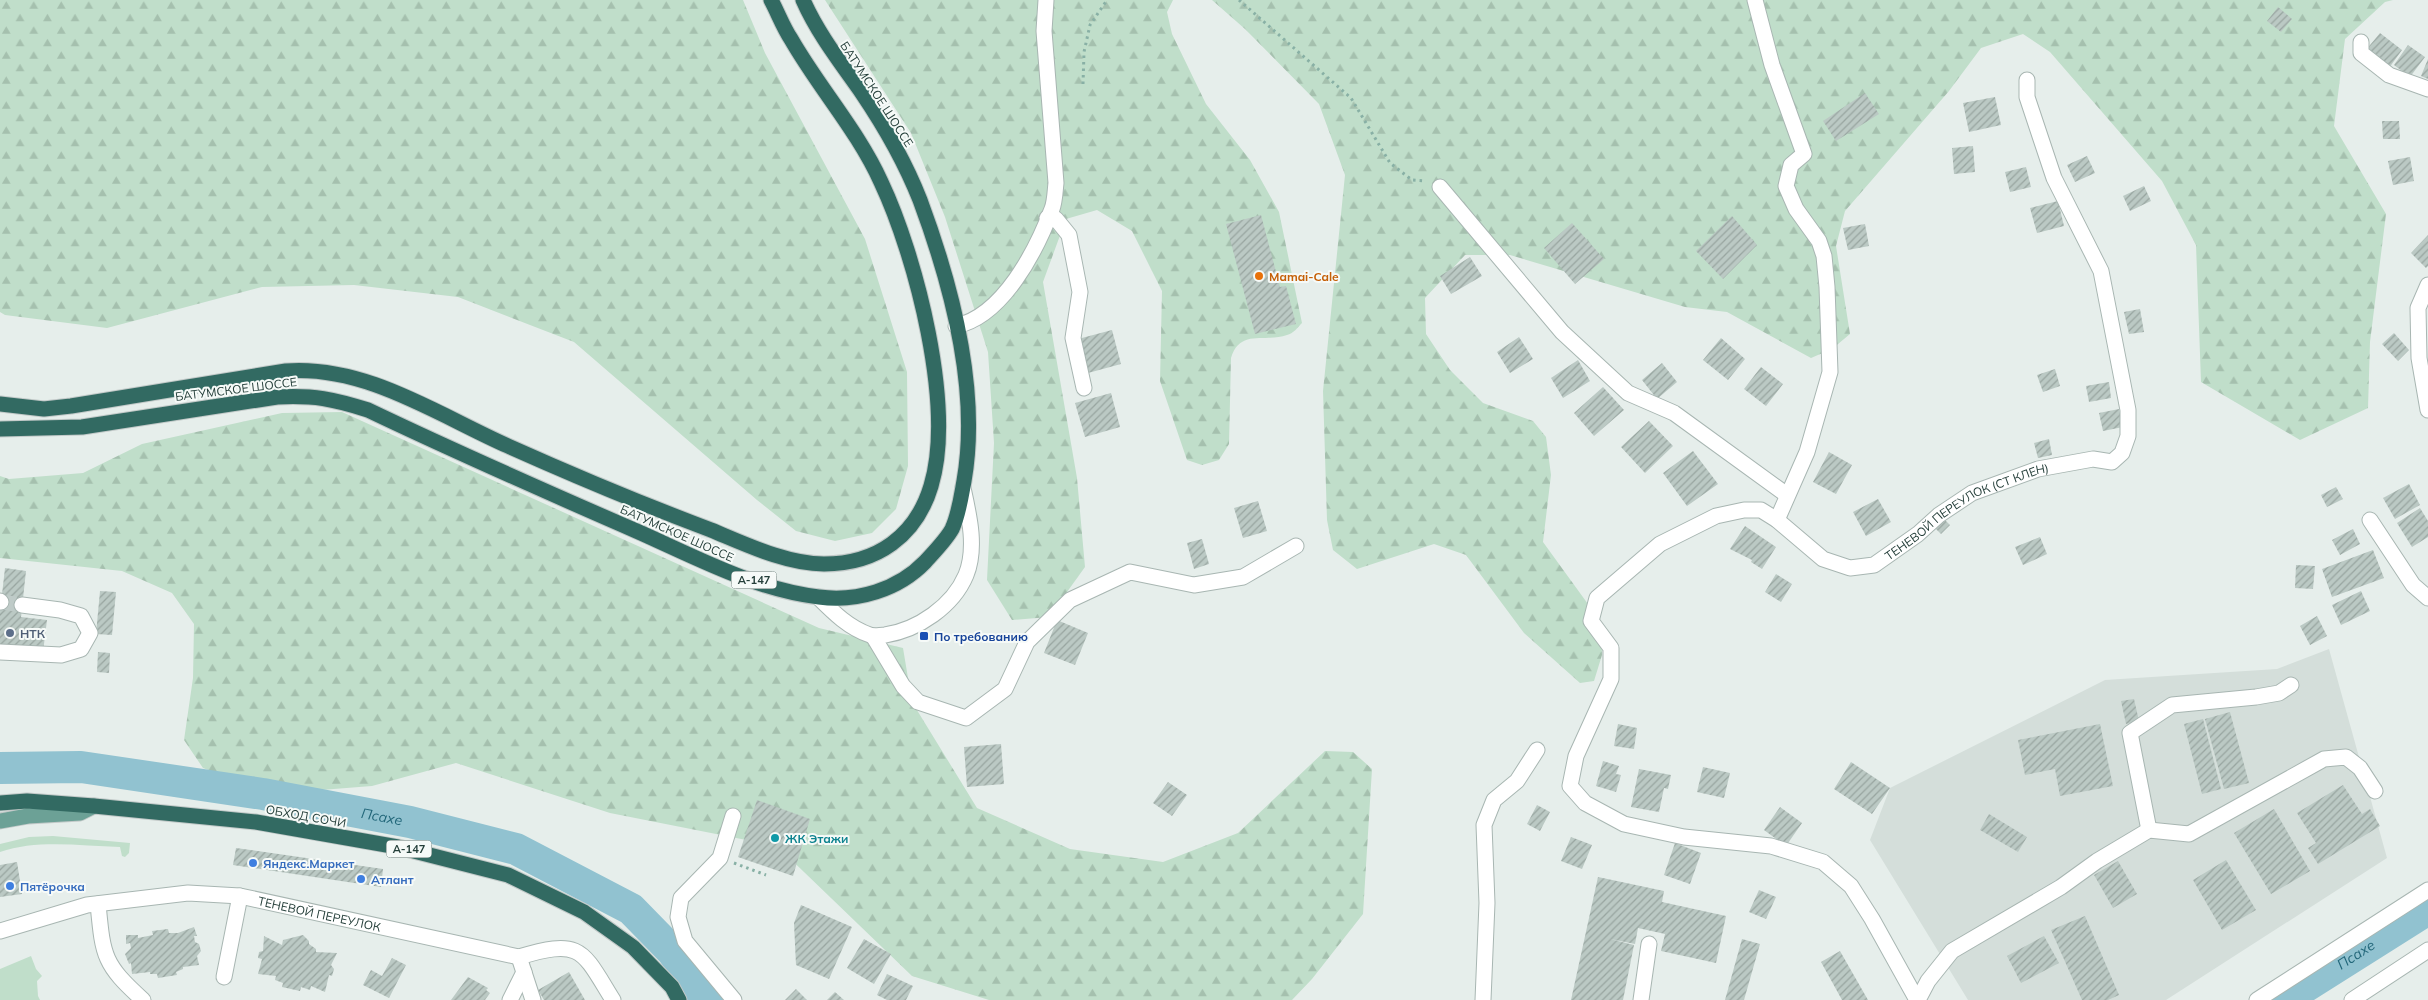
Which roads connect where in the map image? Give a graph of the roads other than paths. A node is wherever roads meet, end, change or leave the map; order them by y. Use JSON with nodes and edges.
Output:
{"nodes":[{"id":1,"x":772,"y":0,"type":"edge"},
{"id":2,"x":803,"y":0,"type":"edge"},
{"id":3,"x":1046,"y":0,"type":"edge"},
{"id":4,"x":1755,"y":0,"type":"edge"},
{"id":5,"x":2361,"y":42,"type":"dead end"},
{"id":6,"x":2026,"y":80,"type":"dead end"},
{"id":7,"x":2428,"y":90,"type":"edge"},
{"id":8,"x":1440,"y":187,"type":"road end"},
{"id":9,"x":1047,"y":218,"type":"junction"},
{"id":10,"x":2428,"y":285,"type":"edge"},
{"id":11,"x":956,"y":326,"type":"junction"},
{"id":12,"x":2424,"y":356,"type":"edge"},
{"id":13,"x":1084,"y":388,"type":"dead end"},
{"id":14,"x":0,"y":399,"type":"edge"},
{"id":15,"x":0,"y":404,"type":"edge"},
{"id":16,"x":15,"y":408,"type":"junction"},
{"id":17,"x":2428,"y":410,"type":"edge"},
{"id":18,"x":0,"y":429,"type":"edge"},
{"id":19,"x":963,"y":486,"type":"junction"},
{"id":20,"x":1787,"y":495,"type":"junction"},
{"id":21,"x":1777,"y":520,"type":"junction"},
{"id":22,"x":2370,"y":520,"type":"dead end"},
{"id":23,"x":1296,"y":546,"type":"dead end"},
{"id":24,"x":818,"y":597,"type":"junction"},
{"id":25,"x":2428,"y":598,"type":"edge"},
{"id":26,"x":22,"y":605,"type":"tunnel mouth"},
{"id":27,"x":873,"y":636,"type":"junction"},
{"id":28,"x":0,"y":652,"type":"edge"},
{"id":29,"x":2291,"y":685,"type":"dead end"},
{"id":30,"x":1537,"y":750,"type":"dead end"},
{"id":31,"x":2375,"y":791,"type":"dead end"},
{"id":32,"x":0,"y":803,"type":"edge"},
{"id":33,"x":94,"y":806,"type":"junction"},
{"id":34,"x":733,"y":816,"type":"dead end"},
{"id":35,"x":0,"y":821,"type":"edge"},
{"id":36,"x":2149,"y":830,"type":"junction"},
{"id":37,"x":2428,"y":890,"type":"edge"},
{"id":38,"x":240,"y":896,"type":"junction"},
{"id":39,"x":98,"y":904,"type":"junction"},
{"id":40,"x":0,"y":931,"type":"edge"},
{"id":41,"x":1649,"y":944,"type":"dead end"},
{"id":42,"x":2428,"y":950,"type":"edge"},
{"id":43,"x":519,"y":957,"type":"junction"},
{"id":44,"x":524,"y":972,"type":"junction"},
{"id":45,"x":224,"y":977,"type":"dead end"},
{"id":46,"x":143,"y":1000,"type":"edge"},
{"id":47,"x":510,"y":1000,"type":"edge"},
{"id":48,"x":533,"y":1000,"type":"edge"},
{"id":49,"x":613,"y":1000,"type":"edge"},
{"id":50,"x":680,"y":1000,"type":"edge"},
{"id":51,"x":734,"y":1000,"type":"edge"},
{"id":52,"x":1483,"y":1000,"type":"edge"},
{"id":53,"x":1641,"y":1000,"type":"edge"},
{"id":54,"x":1918,"y":1000,"type":"edge"},
{"id":55,"x":2257,"y":1000,"type":"edge"},
{"id":56,"x":2352,"y":1000,"type":"edge"}],
"edges":[{"from":1,"to":16,"type":"highway","name":"БАТУМСКОЕ ШОССЕ","number":"А-147"},
{"from":2,"to":11,"type":"highway","name":"БАТУМСКОЕ ШОССЕ","number":"А-147"},
{"from":3,"to":9,"type":"street"},
{"from":4,"to":20,"type":"street"},
{"from":5,"to":7,"type":"street"},
{"from":6,"to":21,"type":"street","name":"ТЕНЕВОЙ ПЕРЕУЛОК (СТ КЛЕН)"},
{"from":8,"to":20,"type":"street"},
{"from":9,"to":11,"type":"street"},
{"from":9,"to":13,"type":"street"},
{"from":10,"to":12,"type":"street"},
{"from":11,"to":19,"type":"highway","name":"БАТУМСКОЕ ШОССЕ","number":"А-147"},
{"from":12,"to":17,"type":"street"},
{"from":14,"to":16,"type":"street"},
{"from":15,"to":16,"type":"highway","name":"БАТУМСКОЕ ШОССЕ","number":"А-147"},
{"from":18,"to":24,"type":"highway","name":"БАТУМСКОЕ ШОССЕ","number":"А-147"},
{"from":19,"to":24,"type":"highway","name":"БАТУМСКОЕ ШОССЕ","number":"А-147"},
{"from":19,"to":27,"type":"street"},
{"from":20,"to":21,"type":"street"},
{"from":21,"to":54,"type":"street","name":"ТЕНЕВОЙ ПЕРЕУЛОК (СТ КЛЕН)"},
{"from":22,"to":25,"type":"street"},
{"from":23,"to":27,"type":"street"},
{"from":24,"to":27,"type":"street"},
{"from":26,"to":28,"type":"street"},
{"from":29,"to":36,"type":"street"},
{"from":30,"to":52,"type":"street"},
{"from":31,"to":36,"type":"street"},
{"from":32,"to":33,"type":"highway","name":"ОБХОД СОЧИ","number":"А-147"},
{"from":33,"to":35,"type":"main road"},
{"from":33,"to":50,"type":"highway","name":"ОБХОД СОЧИ","number":"А-147"},
{"from":34,"to":51,"type":"street"},
{"from":36,"to":54,"type":"street"},
{"from":37,"to":55,"type":"street"},
{"from":38,"to":39,"type":"street","name":"ТЕНЕВОЙ ПЕРЕУЛОК"},
{"from":38,"to":43,"type":"street","name":"ТЕНЕВОЙ ПЕРЕУЛОК"},
{"from":38,"to":45,"type":"street"},
{"from":39,"to":40,"type":"street","name":"ТЕНЕВОЙ ПЕРЕУЛОК"},
{"from":39,"to":46,"type":"street"},
{"from":41,"to":53,"type":"street"},
{"from":42,"to":56,"type":"street"},
{"from":43,"to":44,"type":"street"},
{"from":43,"to":49,"type":"street","name":"ТЕНЕВОЙ ПЕРЕУЛОК"},
{"from":44,"to":47,"type":"street"},
{"from":44,"to":48,"type":"street"}]}
